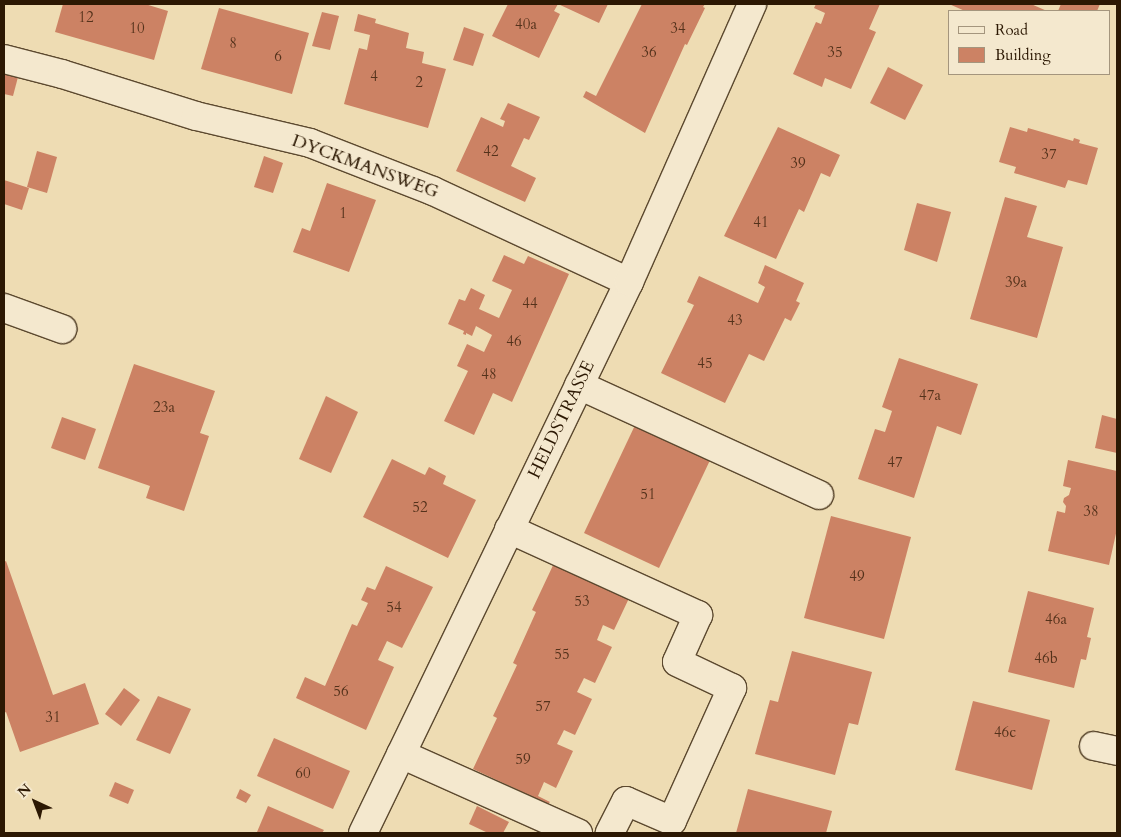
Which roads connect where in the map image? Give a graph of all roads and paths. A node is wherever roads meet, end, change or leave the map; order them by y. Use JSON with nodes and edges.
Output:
{"nodes":[{"id":1,"x":752,"y":4,"type":"edge"},
{"id":2,"x":4,"y":59,"type":"edge"},
{"id":3,"x":629,"y":282,"type":"junction"},
{"id":4,"x":4,"y":308,"type":"edge"},
{"id":5,"x":62,"y":329,"type":"dead end"},
{"id":6,"x":579,"y":385,"type":"junction"},
{"id":7,"x":819,"y":495,"type":"dead end"},
{"id":8,"x":509,"y":529,"type":"junction"},
{"id":9,"x":401,"y":754,"type":"junction"},
{"id":10,"x":363,"y":833,"type":"edge"},
{"id":11,"x":578,"y":833,"type":"edge"},
{"id":12,"x":610,"y":833,"type":"edge"}],
"edges":[{"from":1,"to":3,"type":"street","name":"HELDSTRASSE"},
{"from":2,"to":3,"type":"street","name":"DYCKMANSWEG"},
{"from":3,"to":6,"type":"street","name":"HELDSTRASSE"},
{"from":4,"to":5,"type":"street"},
{"from":6,"to":7,"type":"street"},
{"from":6,"to":8,"type":"street","name":"HELDSTRASSE"},
{"from":8,"to":9,"type":"street","name":"HELDSTRASSE"},
{"from":8,"to":12,"type":"street"},
{"from":9,"to":10,"type":"street","name":"HELDSTRASSE"},
{"from":9,"to":11,"type":"street"}]}
